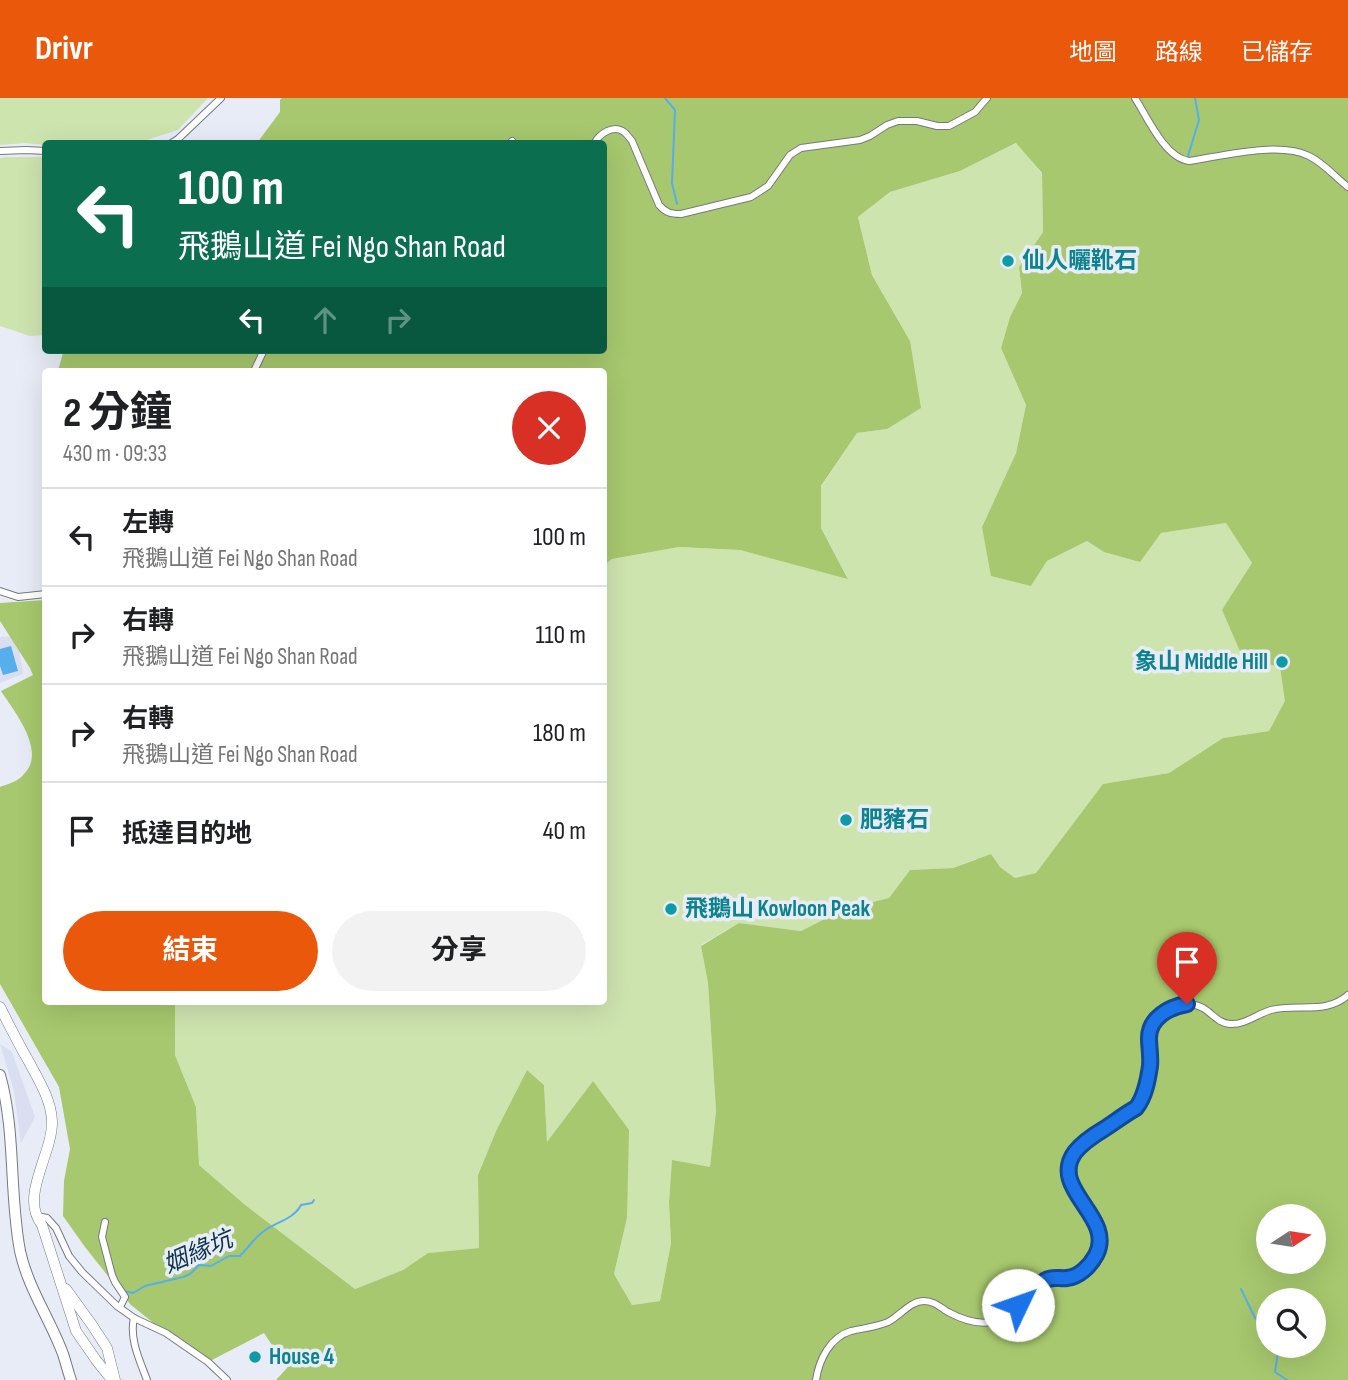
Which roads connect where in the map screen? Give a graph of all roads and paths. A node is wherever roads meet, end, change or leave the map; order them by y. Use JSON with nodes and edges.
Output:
{"nodes":[{"id":1,"x":221,"y":98,"type":"edge"},
{"id":2,"x":987,"y":98,"type":"edge"},
{"id":3,"x":1135,"y":98,"type":"edge"},
{"id":4,"x":176,"y":140,"type":"edge"},
{"id":5,"x":596,"y":140,"type":"edge"},
{"id":6,"x":0,"y":151,"type":"edge"},
{"id":7,"x":42,"y":151,"type":"edge"},
{"id":8,"x":1348,"y":187,"type":"edge"},
{"id":9,"x":0,"y":591,"type":"edge"},
{"id":10,"x":42,"y":594,"type":"edge"},
{"id":11,"x":1348,"y":995,"type":"edge"},
{"id":12,"x":0,"y":1007,"type":"edge"},
{"id":13,"x":0,"y":1075,"type":"edge"},
{"id":14,"x":41,"y":1219,"type":"junction"},
{"id":15,"x":105,"y":1222,"type":"dead end"},
{"id":16,"x":61,"y":1282,"type":"junction"},
{"id":17,"x":120,"y":1307,"type":"junction"},
{"id":18,"x":134,"y":1318,"type":"junction"},
{"id":19,"x":97,"y":1332,"type":"junction"},
{"id":20,"x":83,"y":1342,"type":"junction"},
{"id":21,"x":63,"y":1354,"type":"junction"},
{"id":22,"x":71,"y":1380,"type":"edge"},
{"id":23,"x":80,"y":1380,"type":"edge"},
{"id":24,"x":113,"y":1380,"type":"edge"},
{"id":25,"x":147,"y":1380,"type":"edge"},
{"id":26,"x":227,"y":1380,"type":"edge"},
{"id":27,"x":816,"y":1380,"type":"edge"}],
"edges":[{"from":1,"to":4,"type":"street"},
{"from":2,"to":5,"type":"street"},
{"from":3,"to":8,"type":"street"},
{"from":6,"to":7,"type":"street"},
{"from":9,"to":10,"type":"street"},
{"from":11,"to":27,"type":"street"},
{"from":12,"to":14,"type":"main road"},
{"from":13,"to":21,"type":"main road"},
{"from":14,"to":16,"type":"main road"},
{"from":14,"to":17,"type":"street"},
{"from":15,"to":17,"type":"street"},
{"from":16,"to":19,"type":"main road"},
{"from":16,"to":20,"type":"main road"},
{"from":17,"to":18,"type":"street"},
{"from":18,"to":25,"type":"street"},
{"from":18,"to":26,"type":"street"},
{"from":19,"to":20,"type":"main road"},
{"from":19,"to":24,"type":"main road"},
{"from":20,"to":24,"type":"main road"},
{"from":21,"to":22,"type":"main road"},
{"from":21,"to":23,"type":"main road"}]}
